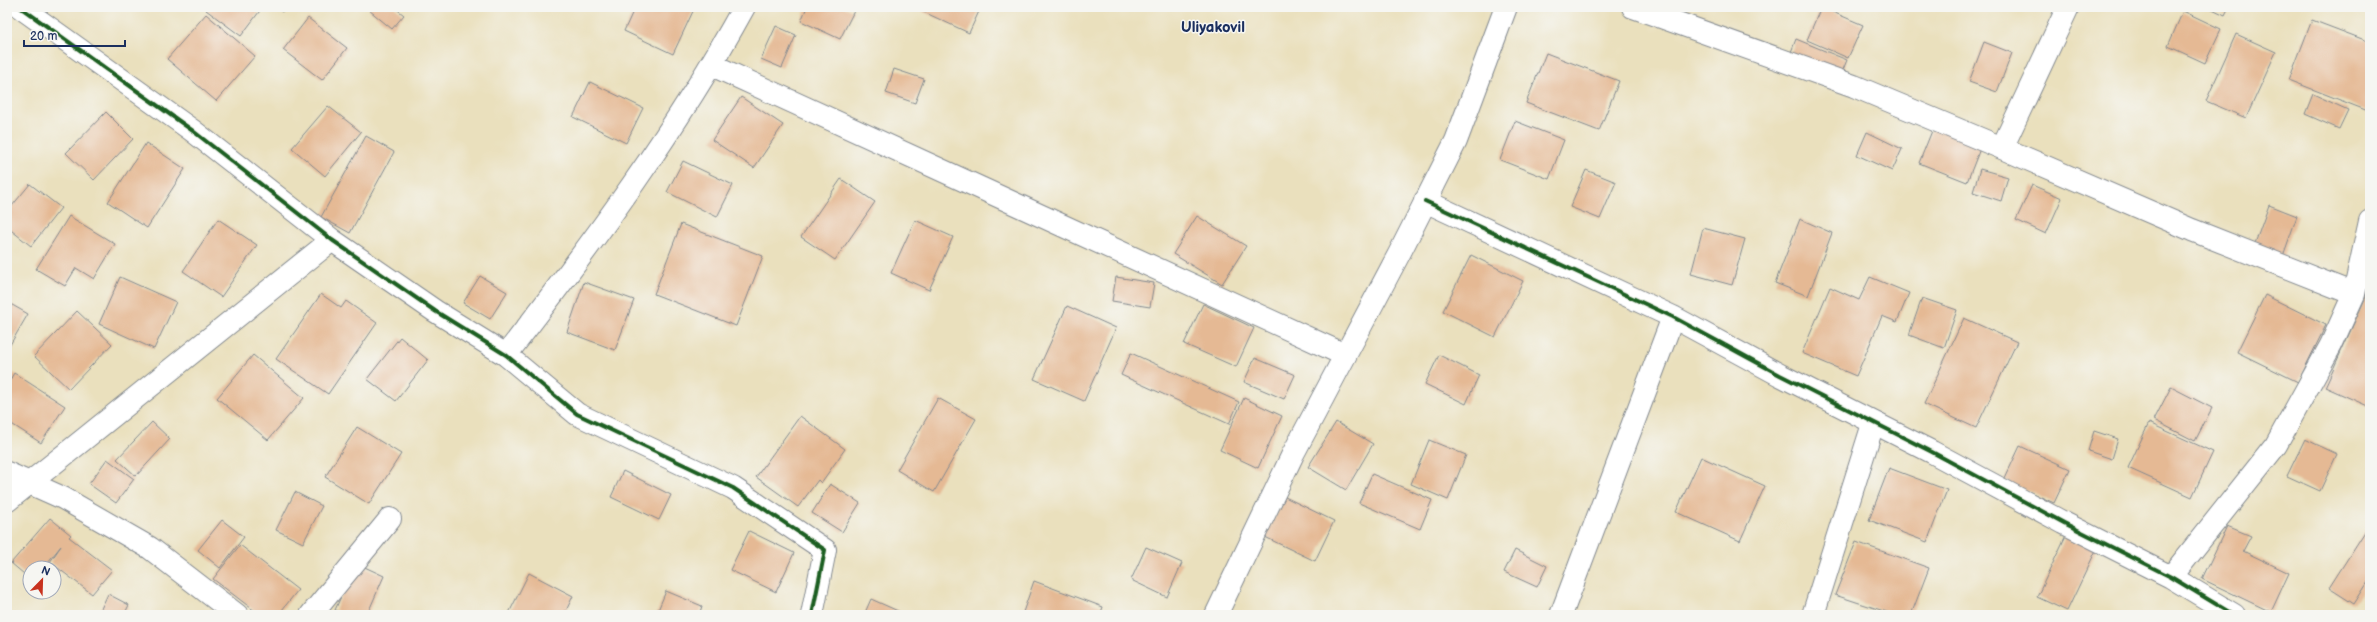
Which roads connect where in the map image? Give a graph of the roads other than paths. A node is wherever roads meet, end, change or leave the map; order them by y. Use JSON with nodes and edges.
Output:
{"nodes":[{"id":1,"x":20,"y":7,"type":"edge"},
{"id":2,"x":744,"y":7,"type":"edge"},
{"id":3,"x":1506,"y":7,"type":"edge"},
{"id":4,"x":1633,"y":7,"type":"edge"},
{"id":5,"x":2068,"y":7,"type":"edge"},
{"id":6,"x":712,"y":65,"type":"junction"},
{"id":7,"x":2002,"y":148,"type":"junction"},
{"id":8,"x":1425,"y":201,"type":"junction"},
{"id":9,"x":2370,"y":221,"type":"edge"},
{"id":10,"x":332,"y":240,"type":"junction"},
{"id":11,"x":2354,"y":294,"type":"junction"},
{"id":12,"x":1673,"y":317,"type":"junction"},
{"id":13,"x":506,"y":355,"type":"junction"},
{"id":14,"x":1345,"y":355,"type":"junction"},
{"id":15,"x":1874,"y":424,"type":"junction"},
{"id":16,"x":7,"y":473,"type":"edge"},
{"id":17,"x":29,"y":483,"type":"junction"},
{"id":18,"x":7,"y":502,"type":"edge"},
{"id":19,"x":390,"y":519,"type":"dead end"},
{"id":20,"x":2171,"y":577,"type":"junction"},
{"id":21,"x":237,"y":615,"type":"edge"},
{"id":22,"x":311,"y":615,"type":"edge"},
{"id":23,"x":812,"y":615,"type":"edge"},
{"id":24,"x":1216,"y":615,"type":"edge"},
{"id":25,"x":1561,"y":615,"type":"edge"},
{"id":26,"x":1813,"y":615,"type":"edge"},
{"id":27,"x":2234,"y":615,"type":"edge"}],
"edges":[{"from":1,"to":10,"type":"street"},
{"from":2,"to":6,"type":"street"},
{"from":3,"to":8,"type":"street"},
{"from":4,"to":7,"type":"street"},
{"from":5,"to":7,"type":"street"},
{"from":6,"to":13,"type":"street"},
{"from":6,"to":14,"type":"street"},
{"from":7,"to":11,"type":"street"},
{"from":8,"to":12,"type":"street"},
{"from":8,"to":14,"type":"street"},
{"from":9,"to":11,"type":"street"},
{"from":10,"to":13,"type":"street"},
{"from":10,"to":17,"type":"street"},
{"from":11,"to":20,"type":"street"},
{"from":12,"to":15,"type":"street"},
{"from":12,"to":25,"type":"street"},
{"from":13,"to":23,"type":"street"},
{"from":14,"to":24,"type":"street"},
{"from":15,"to":20,"type":"street"},
{"from":15,"to":26,"type":"street"},
{"from":16,"to":17,"type":"street"},
{"from":17,"to":18,"type":"street"},
{"from":17,"to":21,"type":"street"},
{"from":19,"to":22,"type":"street"},
{"from":20,"to":27,"type":"street"}]}
